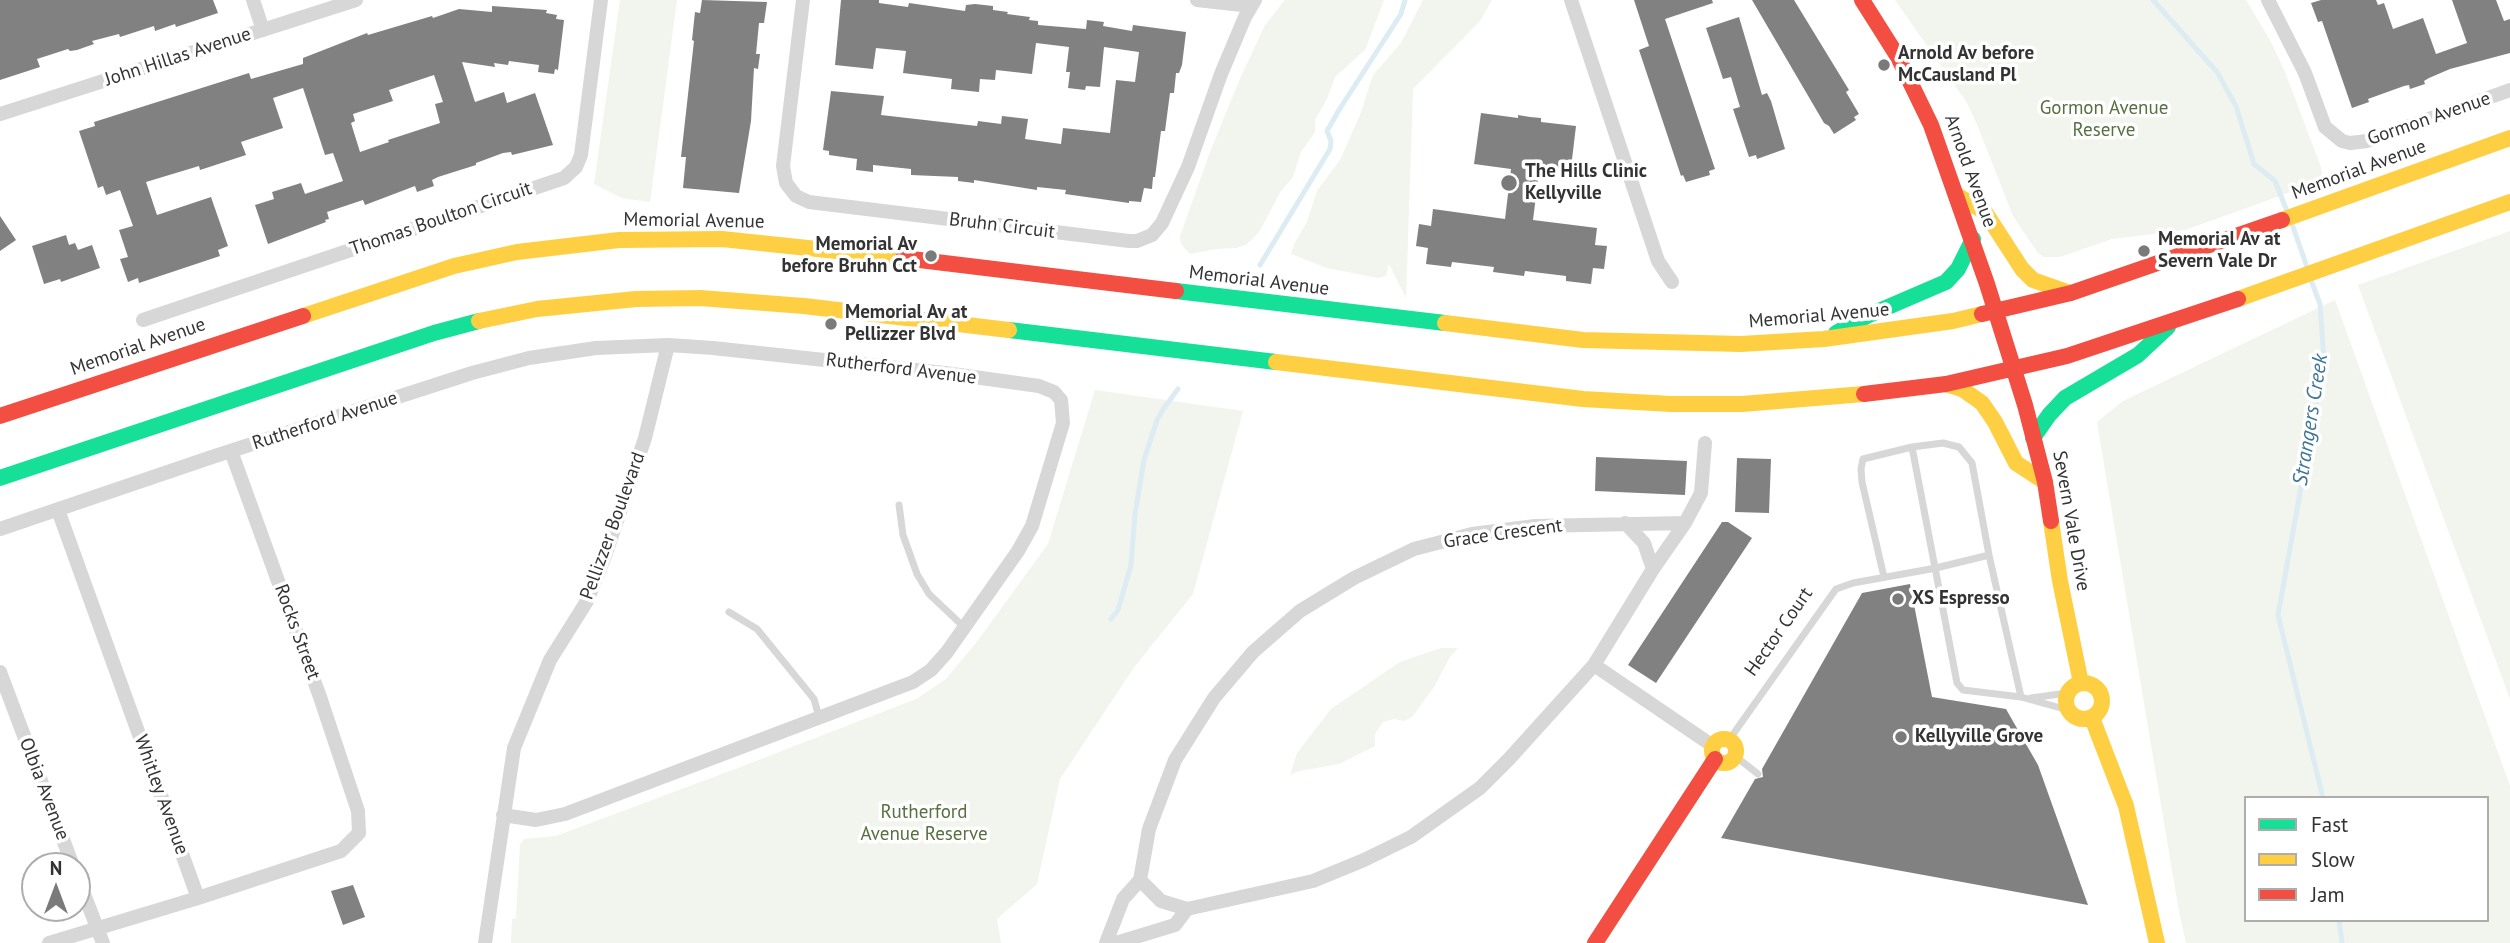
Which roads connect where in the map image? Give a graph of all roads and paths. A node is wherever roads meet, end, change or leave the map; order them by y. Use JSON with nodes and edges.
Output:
{"nodes":[{"id":1,"x":253,"y":0,"type":"edge"},
{"id":2,"x":356,"y":0,"type":"edge"},
{"id":3,"x":601,"y":0,"type":"edge"},
{"id":4,"x":803,"y":0,"type":"edge"},
{"id":5,"x":1196,"y":0,"type":"edge"},
{"id":6,"x":1571,"y":0,"type":"edge"},
{"id":7,"x":1862,"y":0,"type":"edge"},
{"id":8,"x":2268,"y":0,"type":"edge"},
{"id":9,"x":1253,"y":3,"type":"edge"},
{"id":10,"x":263,"y":30,"type":"junction"},
{"id":11,"x":2510,"y":90,"type":"edge"},
{"id":12,"x":0,"y":114,"type":"edge"},
{"id":13,"x":2510,"y":138,"type":"edge"},
{"id":14,"x":1958,"y":196,"type":"junction"},
{"id":15,"x":2510,"y":202,"type":"edge"},
{"id":16,"x":1973,"y":239,"type":"junction"},
{"id":17,"x":1672,"y":282,"type":"dead end"},
{"id":18,"x":2071,"y":293,"type":"junction"},
{"id":19,"x":1996,"y":312,"type":"junction"},
{"id":20,"x":143,"y":320,"type":"dead end"},
{"id":21,"x":2173,"y":322,"type":"junction"},
{"id":22,"x":1824,"y":339,"type":"junction"},
{"id":23,"x":668,"y":345,"type":"junction"},
{"id":24,"x":2013,"y":368,"type":"junction"},
{"id":25,"x":1946,"y":384,"type":"junction"},
{"id":26,"x":0,"y":416,"type":"edge"},
{"id":27,"x":2033,"y":438,"type":"junction"},
{"id":28,"x":1705,"y":443,"type":"dead end"},
{"id":29,"x":1912,"y":447,"type":"junction"},
{"id":30,"x":231,"y":451,"type":"junction"},
{"id":31,"x":0,"y":478,"type":"edge"},
{"id":32,"x":2045,"y":482,"type":"junction"},
{"id":33,"x":898,"y":505,"type":"dead end"},
{"id":34,"x":58,"y":510,"type":"junction"},
{"id":35,"x":1625,"y":523,"type":"junction"},
{"id":36,"x":1685,"y":523,"type":"junction"},
{"id":37,"x":0,"y":529,"type":"edge"},
{"id":38,"x":1989,"y":555,"type":"junction"},
{"id":39,"x":1936,"y":568,"type":"junction"},
{"id":40,"x":1653,"y":569,"type":"junction"},
{"id":41,"x":1884,"y":577,"type":"junction"},
{"id":42,"x":729,"y":612,"type":"dead end"},
{"id":43,"x":964,"y":627,"type":"junction"},
{"id":44,"x":1594,"y":665,"type":"junction"},
{"id":45,"x":0,"y":672,"type":"edge"},
{"id":46,"x":2074,"y":688,"type":"junction"},
{"id":47,"x":2021,"y":697,"type":"junction"},
{"id":48,"x":2031,"y":699,"type":"junction"},
{"id":49,"x":2068,"y":710,"type":"junction"},
{"id":50,"x":819,"y":717,"type":"junction"},
{"id":51,"x":2092,"y":718,"type":"junction"},
{"id":52,"x":1729,"y":740,"type":"junction"},
{"id":53,"x":1714,"y":752,"type":"junction"},
{"id":54,"x":1735,"y":756,"type":"junction"},
{"id":55,"x":1758,"y":774,"type":"dead end"},
{"id":56,"x":503,"y":815,"type":"junction"},
{"id":57,"x":68,"y":852,"type":"edge"},
{"id":58,"x":1140,"y":880,"type":"junction"},
{"id":59,"x":198,"y":898,"type":"junction"},
{"id":60,"x":1187,"y":909,"type":"junction"},
{"id":61,"x":91,"y":913,"type":"edge"},
{"id":62,"x":97,"y":929,"type":"junction"},
{"id":63,"x":49,"y":943,"type":"edge"},
{"id":64,"x":103,"y":943,"type":"edge"},
{"id":65,"x":485,"y":943,"type":"edge"},
{"id":66,"x":1106,"y":943,"type":"edge"},
{"id":67,"x":1116,"y":943,"type":"edge"},
{"id":68,"x":1595,"y":943,"type":"edge"},
{"id":69,"x":2157,"y":943,"type":"edge"}],
"edges":[{"from":1,"to":10,"type":"street"},
{"from":2,"to":10,"type":"street","name":"John Hillas Avenue"},
{"from":3,"to":20,"type":"street","name":"Thomas Boulton Circuit"},
{"from":4,"to":9,"type":"street","name":"Bruhn Circuit"},
{"from":5,"to":9,"type":"street"},
{"from":6,"to":17,"type":"street"},
{"from":7,"to":14,"type":"main road","name":"Arnold Avenue"},
{"from":8,"to":11,"type":"street","name":"Gormon Avenue"},
{"from":10,"to":12,"type":"street","name":"John Hillas Avenue"},
{"from":13,"to":18,"type":"main road","name":"Memorial Avenue"},
{"from":14,"to":16,"type":"main road","name":"Arnold Avenue"},
{"from":14,"to":18,"type":"main road"},
{"from":15,"to":21,"type":"main road"},
{"from":16,"to":19,"type":"main road","name":"Arnold Avenue"},
{"from":16,"to":22,"type":"main road"},
{"from":18,"to":19,"type":"main road","name":"Memorial Avenue"},
{"from":19,"to":22,"type":"main road","name":"Memorial Avenue"},
{"from":19,"to":24,"type":"main road","name":"Arnold Avenue"},
{"from":21,"to":24,"type":"main road"},
{"from":21,"to":27,"type":"main road"},
{"from":22,"to":26,"type":"main road","name":"Memorial Avenue"},
{"from":23,"to":30,"type":"street","name":"Rutherford Avenue"},
{"from":23,"to":43,"type":"street","name":"Rutherford Avenue"},
{"from":23,"to":56,"type":"street","name":"Pellizzer Boulevard"},
{"from":24,"to":25,"type":"main road"},
{"from":24,"to":27,"type":"main road","name":"Severn Vale Drive"},
{"from":25,"to":31,"type":"main road"},
{"from":25,"to":32,"type":"main road"},
{"from":27,"to":32,"type":"main road","name":"Severn Vale Drive"},
{"from":28,"to":36,"type":"street"},
{"from":29,"to":38,"type":"lane"},
{"from":29,"to":39,"type":"lane"},
{"from":29,"to":41,"type":"lane"},
{"from":30,"to":34,"type":"street","name":"Rutherford Avenue"},
{"from":30,"to":59,"type":"street","name":"Rocks Street"},
{"from":32,"to":46,"type":"main road","name":"Severn Vale Drive"},
{"from":33,"to":43,"type":"lane"},
{"from":34,"to":37,"type":"street","name":"Rutherford Avenue"},
{"from":34,"to":59,"type":"street","name":"Whitley Avenue"},
{"from":35,"to":36,"type":"street","name":"Grace Crescent"},
{"from":35,"to":40,"type":"street"},
{"from":35,"to":58,"type":"street","name":"Grace Crescent"},
{"from":36,"to":40,"type":"street"},
{"from":38,"to":39,"type":"lane","name":"Hector Court"},
{"from":38,"to":47,"type":"lane"},
{"from":39,"to":41,"type":"lane","name":"Hector Court"},
{"from":39,"to":47,"type":"lane"},
{"from":40,"to":44,"type":"street"},
{"from":41,"to":52,"type":"lane","name":"Hector Court"},
{"from":42,"to":50,"type":"lane"},
{"from":43,"to":50,"type":"street","name":"Rutherford Avenue"},
{"from":44,"to":53,"type":"street"},
{"from":44,"to":60,"type":"street"},
{"from":45,"to":57,"type":"street","name":"Olbia Avenue"},
{"from":46,"to":48,"type":"lane"},
{"from":46,"to":49,"type":"main road"},
{"from":46,"to":51,"type":"main road"},
{"from":47,"to":48,"type":"lane"},
{"from":48,"to":49,"type":"lane"},
{"from":49,"to":51,"type":"main road"},
{"from":50,"to":56,"type":"street","name":"Rutherford Avenue"},
{"from":51,"to":69,"type":"main road"},
{"from":52,"to":53,"type":"main road"},
{"from":52,"to":54,"type":"main road"},
{"from":53,"to":54,"type":"main road"},
{"from":53,"to":68,"type":"main road"},
{"from":54,"to":55,"type":"lane"},
{"from":56,"to":65,"type":"street","name":"Pellizzer Boulevard"},
{"from":58,"to":60,"type":"street"},
{"from":58,"to":66,"type":"street","name":"Grace Crescent"},
{"from":59,"to":62,"type":"street"},
{"from":60,"to":67,"type":"street"},
{"from":61,"to":62,"type":"street"},
{"from":62,"to":63,"type":"street"},
{"from":62,"to":64,"type":"street"}]}
